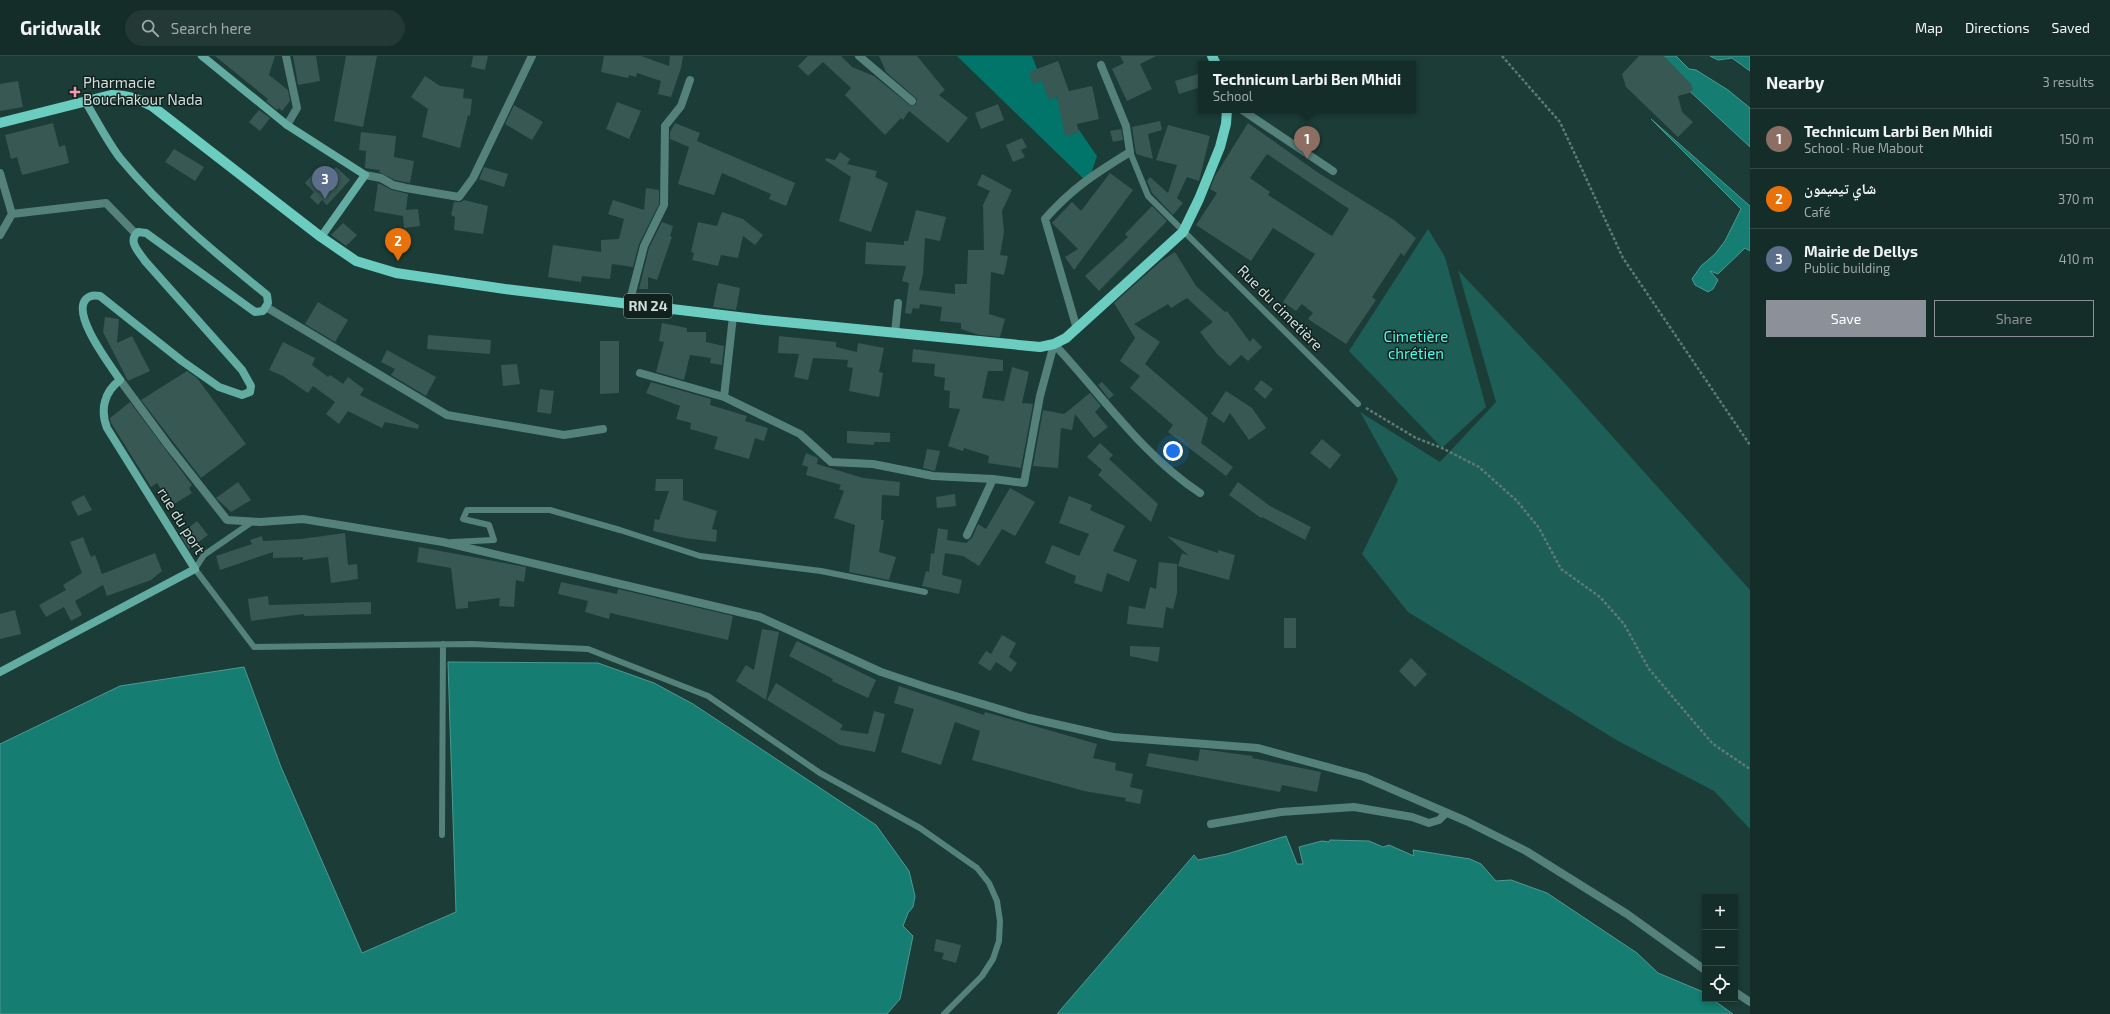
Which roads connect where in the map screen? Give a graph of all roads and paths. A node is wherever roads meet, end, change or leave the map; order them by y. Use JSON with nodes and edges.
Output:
{"nodes":[{"id":1,"x":202,"y":56,"type":"edge"},
{"id":2,"x":286,"y":56,"type":"edge"},
{"id":3,"x":532,"y":56,"type":"edge"},
{"id":4,"x":859,"y":56,"type":"edge"},
{"id":5,"x":1502,"y":56,"type":"edge"},
{"id":6,"x":1101,"y":65,"type":"dead end"},
{"id":7,"x":690,"y":80,"type":"dead end"},
{"id":8,"x":85,"y":101,"type":"junction"},
{"id":9,"x":912,"y":101,"type":"dead end"},
{"id":10,"x":1227,"y":113,"type":"edge"},
{"id":11,"x":1246,"y":113,"type":"edge"},
{"id":12,"x":0,"y":123,"type":"edge"},
{"id":13,"x":287,"y":126,"type":"junction"},
{"id":14,"x":1130,"y":152,"type":"junction"},
{"id":15,"x":1333,"y":171,"type":"dead end"},
{"id":16,"x":0,"y":173,"type":"edge"},
{"id":17,"x":365,"y":175,"type":"junction"},
{"id":18,"x":12,"y":214,"type":"junction"},
{"id":19,"x":1183,"y":232,"type":"junction"},
{"id":20,"x":136,"y":234,"type":"junction"},
{"id":21,"x":0,"y":235,"type":"edge"},
{"id":22,"x":321,"y":237,"type":"junction"},
{"id":23,"x":898,"y":303,"type":"dead end"},
{"id":24,"x":629,"y":304,"type":"junction"},
{"id":25,"x":266,"y":308,"type":"junction"},
{"id":26,"x":733,"y":316,"type":"junction"},
{"id":27,"x":1077,"y":329,"type":"junction"},
{"id":28,"x":895,"y":333,"type":"junction"},
{"id":29,"x":1054,"y":344,"type":"junction"},
{"id":30,"x":640,"y":373,"type":"dead end"},
{"id":31,"x":120,"y":380,"type":"junction"},
{"id":32,"x":724,"y":397,"type":"junction"},
{"id":33,"x":1358,"y":404,"type":"joint"},
{"id":34,"x":604,"y":429,"type":"dead end"},
{"id":35,"x":1750,"y":445,"type":"edge"},
{"id":36,"x":992,"y":479,"type":"junction"},
{"id":37,"x":1200,"y":494,"type":"dead end"},
{"id":38,"x":252,"y":522,"type":"junction"},
{"id":39,"x":967,"y":535,"type":"dead end"},
{"id":40,"x":442,"y":542,"type":"junction"},
{"id":41,"x":195,"y":569,"type":"junction"},
{"id":42,"x":925,"y":592,"type":"dead end"},
{"id":43,"x":443,"y":644,"type":"junction"},
{"id":44,"x":0,"y":672,"type":"edge"},
{"id":45,"x":1750,"y":769,"type":"edge"},
{"id":46,"x":1446,"y":812,"type":"junction"},
{"id":47,"x":1211,"y":824,"type":"dead end"},
{"id":48,"x":442,"y":835,"type":"dead end"},
{"id":49,"x":1702,"y":968,"type":"edge"},
{"id":50,"x":1738,"y":994,"type":"edge"},
{"id":51,"x":1750,"y":1002,"type":"edge"},
{"id":52,"x":944,"y":1014,"type":"edge"}],
"edges":[{"from":1,"to":13,"type":"street"},
{"from":2,"to":13,"type":"street"},
{"from":3,"to":17,"type":"street"},
{"from":4,"to":9,"type":"street"},
{"from":5,"to":35,"type":"path"},
{"from":6,"to":14,"type":"street"},
{"from":7,"to":24,"type":"street"},
{"from":8,"to":12,"type":"main road","number":"RN 24"},
{"from":8,"to":22,"type":"main road","number":"RN 24"},
{"from":8,"to":25,"type":"street"},
{"from":10,"to":19,"type":"main road","number":"RN 24"},
{"from":11,"to":15,"type":"street"},
{"from":13,"to":17,"type":"street"},
{"from":14,"to":19,"type":"lane","name":"Rue du cimetière"},
{"from":14,"to":27,"type":"street"},
{"from":16,"to":18,"type":"street"},
{"from":17,"to":22,"type":"street"},
{"from":18,"to":20,"type":"street"},
{"from":18,"to":21,"type":"street"},
{"from":19,"to":27,"type":"main road","number":"RN 24"},
{"from":19,"to":33,"type":"lane","name":"Rue du cimetière"},
{"from":20,"to":25,"type":"street"},
{"from":20,"to":31,"type":"street"},
{"from":22,"to":24,"type":"main road","number":"RN 24"},
{"from":23,"to":28,"type":"street"},
{"from":24,"to":26,"type":"main road","number":"RN 24"},
{"from":25,"to":34,"type":"street"},
{"from":26,"to":28,"type":"main road","number":"RN 24"},
{"from":26,"to":32,"type":"street"},
{"from":27,"to":29,"type":"main road","number":"RN 24"},
{"from":28,"to":29,"type":"main road","number":"RN 24"},
{"from":29,"to":36,"type":"street"},
{"from":29,"to":37,"type":"street"},
{"from":30,"to":32,"type":"street"},
{"from":31,"to":38,"type":"street"},
{"from":31,"to":41,"type":"street","name":"rue du port"},
{"from":32,"to":36,"type":"street"},
{"from":33,"to":45,"type":"path"},
{"from":36,"to":39,"type":"street"},
{"from":38,"to":40,"type":"street"},
{"from":38,"to":41,"type":"lane"},
{"from":40,"to":42,"type":"lane"},
{"from":40,"to":46,"type":"street"},
{"from":41,"to":43,"type":"lane"},
{"from":41,"to":44,"type":"street","name":"rue du port"},
{"from":43,"to":48,"type":"lane"},
{"from":43,"to":52,"type":"lane"},
{"from":46,"to":47,"type":"street"},
{"from":46,"to":49,"type":"street"},
{"from":50,"to":51,"type":"street"}]}
